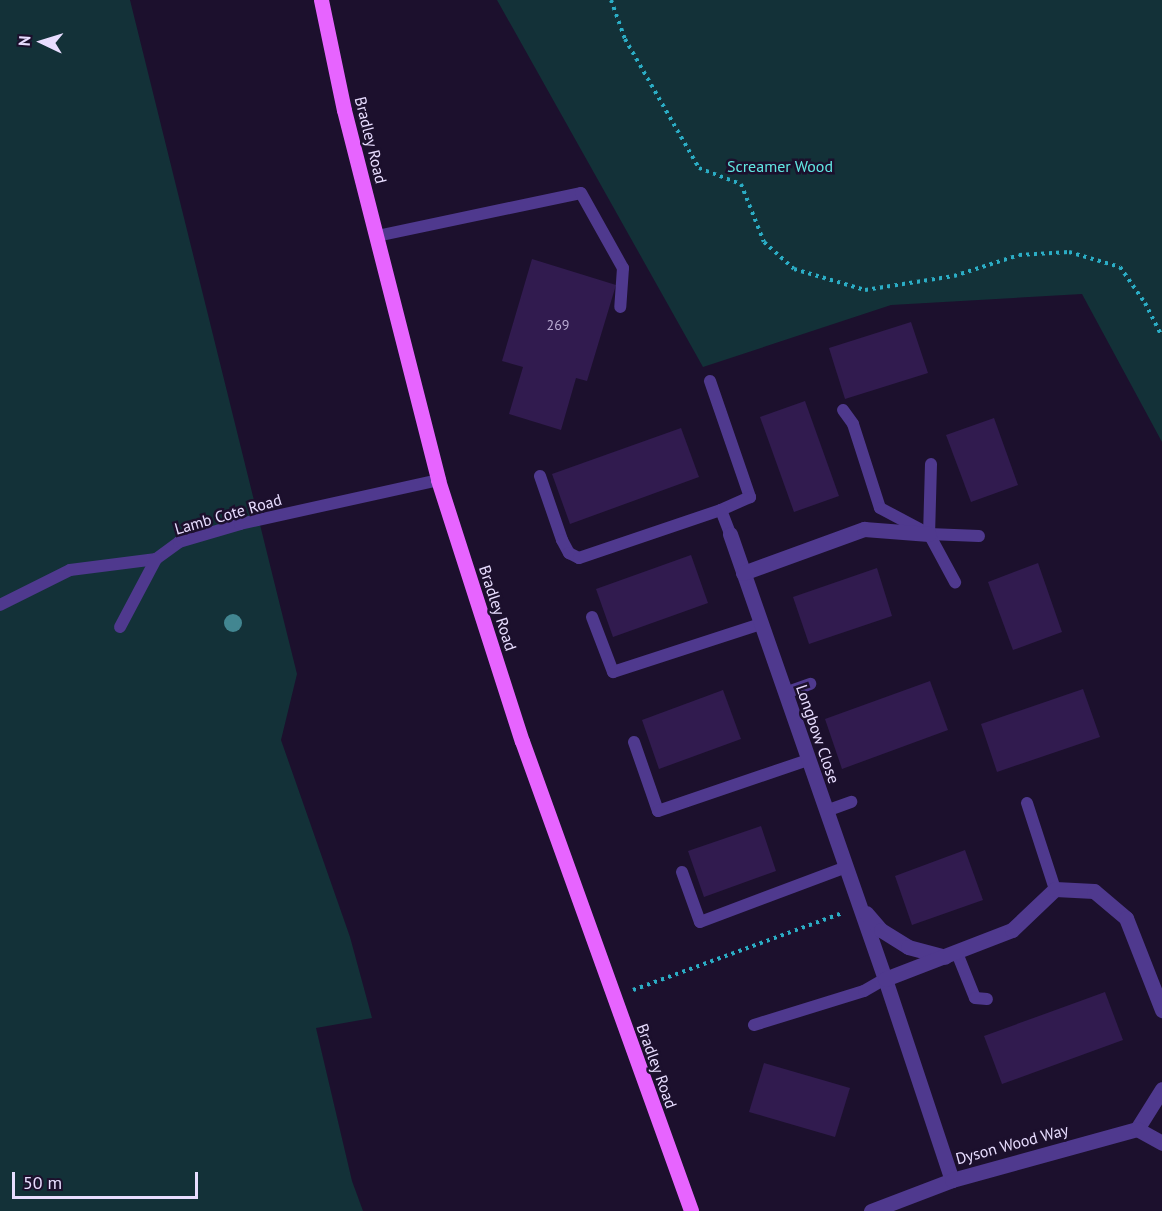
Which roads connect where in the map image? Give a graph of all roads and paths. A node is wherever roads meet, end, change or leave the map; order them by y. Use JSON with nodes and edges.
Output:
{"nodes":[{"id":1,"x":321,"y":0,"type":"edge"},
{"id":2,"x":611,"y":0,"type":"edge"},
{"id":3,"x":377,"y":236,"type":"junction"},
{"id":4,"x":620,"y":307,"type":"dead end"},
{"id":5,"x":1162,"y":336,"type":"edge"},
{"id":6,"x":710,"y":381,"type":"dead end"},
{"id":7,"x":843,"y":410,"type":"dead end"},
{"id":8,"x":931,"y":464,"type":"dead end"},
{"id":9,"x":540,"y":476,"type":"dead end"},
{"id":10,"x":438,"y":480,"type":"junction"},
{"id":11,"x":721,"y":510,"type":"junction"},
{"id":12,"x":730,"y":534,"type":"joint"},
{"id":13,"x":929,"y":534,"type":"junction"},
{"id":14,"x":979,"y":536,"type":"dead end"},
{"id":15,"x":156,"y":559,"type":"junction"},
{"id":16,"x":743,"y":573,"type":"junction"},
{"id":17,"x":956,"y":582,"type":"dead end"},
{"id":18,"x":0,"y":605,"type":"edge"},
{"id":19,"x":592,"y":617,"type":"dead end"},
{"id":20,"x":761,"y":624,"type":"junction"},
{"id":21,"x":120,"y":627,"type":"dead end"},
{"id":22,"x":810,"y":684,"type":"dead end"},
{"id":23,"x":785,"y":693,"type":"junction"},
{"id":24,"x":634,"y":742,"type":"dead end"},
{"id":25,"x":808,"y":760,"type":"junction"},
{"id":26,"x":851,"y":802,"type":"dead end"},
{"id":27,"x":1027,"y":803,"type":"dead end"},
{"id":28,"x":826,"y":811,"type":"junction"},
{"id":29,"x":846,"y":867,"type":"junction"},
{"id":30,"x":682,"y":872,"type":"dead end"},
{"id":31,"x":1055,"y":890,"type":"junction"},
{"id":32,"x":860,"y":907,"type":"junction"},
{"id":33,"x":951,"y":955,"type":"junction"},
{"id":34,"x":885,"y":979,"type":"junction"},
{"id":35,"x":613,"y":998,"type":"junction"},
{"id":36,"x":987,"y":999,"type":"dead end"},
{"id":37,"x":1162,"y":1010,"type":"edge"},
{"id":38,"x":754,"y":1024,"type":"dead end"},
{"id":39,"x":1162,"y":1089,"type":"edge"},
{"id":40,"x":1137,"y":1129,"type":"junction"},
{"id":41,"x":1162,"y":1143,"type":"edge"},
{"id":42,"x":952,"y":1180,"type":"junction"},
{"id":43,"x":691,"y":1211,"type":"edge"},
{"id":44,"x":872,"y":1211,"type":"edge"}],
"edges":[{"from":1,"to":3,"type":"main road","name":"Bradley Road"},
{"from":2,"to":5,"type":"path"},
{"from":3,"to":4,"type":"lane"},
{"from":3,"to":10,"type":"main road","name":"Bradley Road"},
{"from":6,"to":11,"type":"lane"},
{"from":7,"to":13,"type":"lane"},
{"from":8,"to":13,"type":"lane"},
{"from":9,"to":11,"type":"lane"},
{"from":10,"to":15,"type":"lane","name":"Lamb Cote Road"},
{"from":10,"to":35,"type":"main road","name":"Bradley Road"},
{"from":11,"to":12,"type":"lane"},
{"from":12,"to":16,"type":"street","name":"Longbow Close"},
{"from":13,"to":14,"type":"lane"},
{"from":13,"to":16,"type":"street"},
{"from":13,"to":17,"type":"lane"},
{"from":15,"to":18,"type":"lane","name":"Lamb Cote Road"},
{"from":15,"to":21,"type":"lane"},
{"from":16,"to":20,"type":"street","name":"Longbow Close"},
{"from":19,"to":20,"type":"lane"},
{"from":20,"to":23,"type":"street","name":"Longbow Close"},
{"from":22,"to":23,"type":"lane"},
{"from":23,"to":25,"type":"street","name":"Longbow Close"},
{"from":24,"to":25,"type":"lane"},
{"from":25,"to":28,"type":"street","name":"Longbow Close"},
{"from":26,"to":28,"type":"lane"},
{"from":27,"to":31,"type":"lane"},
{"from":28,"to":29,"type":"street","name":"Longbow Close"},
{"from":29,"to":30,"type":"lane"},
{"from":29,"to":32,"type":"street","name":"Longbow Close"},
{"from":31,"to":33,"type":"street"},
{"from":31,"to":37,"type":"street"},
{"from":32,"to":33,"type":"street","name":"Longbow Close"},
{"from":32,"to":34,"type":"street","name":"Longbow Close"},
{"from":32,"to":35,"type":"path"},
{"from":33,"to":34,"type":"street"},
{"from":33,"to":36,"type":"lane"},
{"from":34,"to":38,"type":"lane"},
{"from":34,"to":42,"type":"street","name":"Longbow Close"},
{"from":35,"to":43,"type":"main road","name":"Bradley Road"},
{"from":39,"to":40,"type":"street"},
{"from":40,"to":41,"type":"street"},
{"from":40,"to":42,"type":"street","name":"Dyson Wood Way"},
{"from":42,"to":44,"type":"street","name":"Dyson Wood Way"}]}
